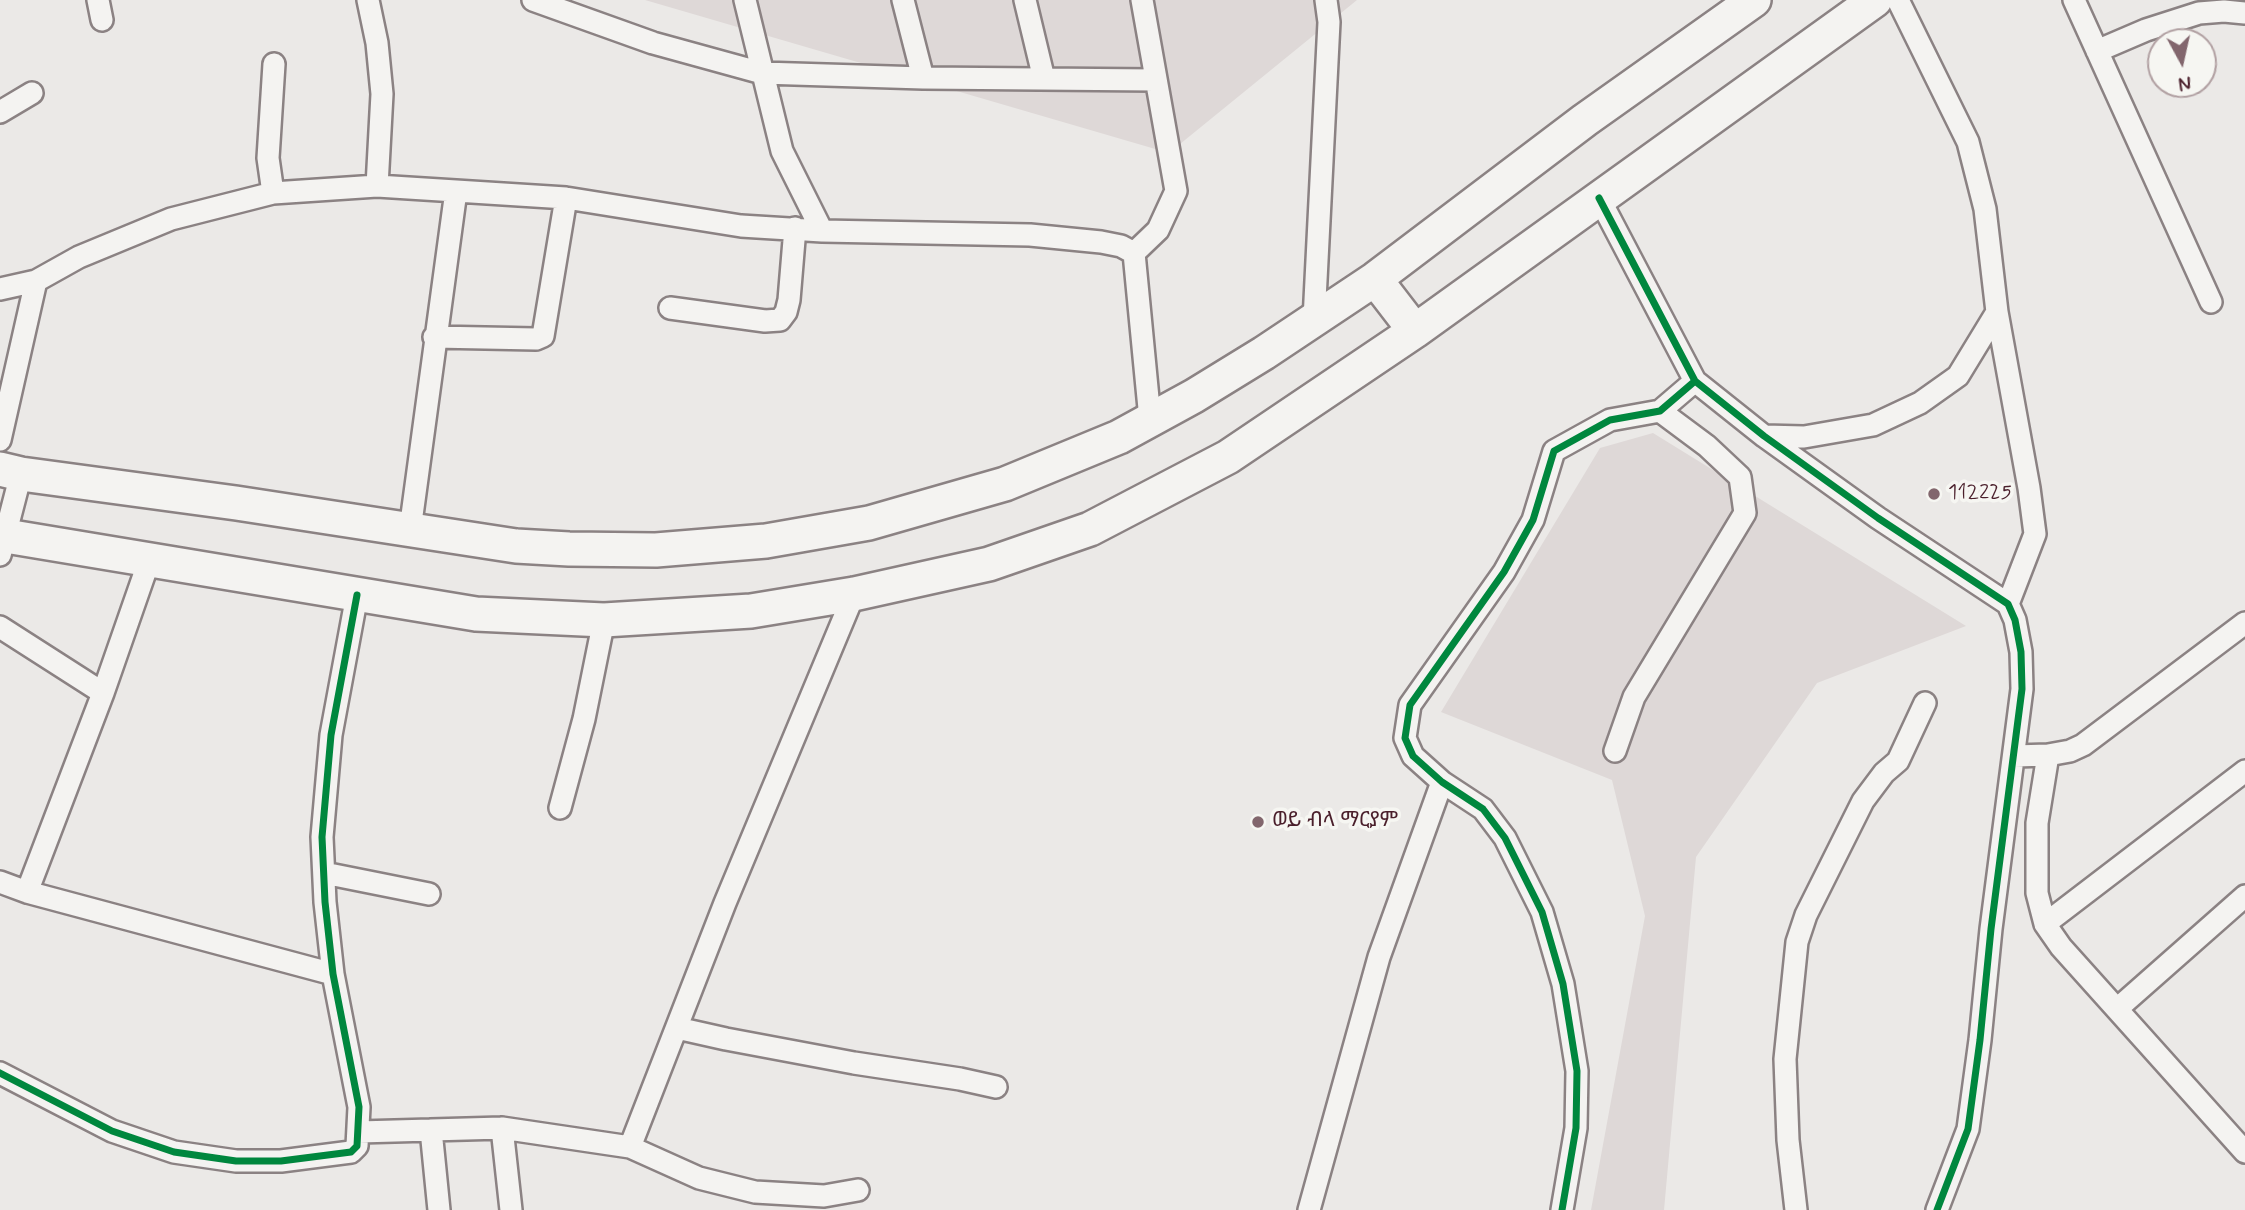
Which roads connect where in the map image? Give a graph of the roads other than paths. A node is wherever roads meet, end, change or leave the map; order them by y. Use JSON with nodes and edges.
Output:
{"nodes":[{"id":1,"x":368,"y":0,"type":"edge"},
{"id":2,"x":533,"y":0,"type":"edge"},
{"id":3,"x":745,"y":0,"type":"edge"},
{"id":4,"x":903,"y":0,"type":"edge"},
{"id":5,"x":1025,"y":0,"type":"edge"},
{"id":6,"x":1142,"y":0,"type":"edge"},
{"id":7,"x":1326,"y":0,"type":"edge"},
{"id":8,"x":1754,"y":0,"type":"edge"},
{"id":9,"x":1875,"y":0,"type":"edge"},
{"id":10,"x":1898,"y":0,"type":"edge"},
{"id":11,"x":2074,"y":0,"type":"edge"},
{"id":12,"x":587,"y":10,"type":"edge"},
{"id":13,"x":2245,"y":13,"type":"edge"},
{"id":14,"x":2097,"y":51,"type":"junction"},
{"id":15,"x":275,"y":64,"type":"dead end"},
{"id":16,"x":762,"y":72,"type":"junction"},
{"id":17,"x":923,"y":78,"type":"junction"},
{"id":18,"x":1044,"y":79,"type":"junction"},
{"id":19,"x":1155,"y":80,"type":"junction"},
{"id":20,"x":32,"y":93,"type":"dead end"},
{"id":21,"x":0,"y":112,"type":"edge"},
{"id":22,"x":377,"y":186,"type":"junction"},
{"id":23,"x":456,"y":191,"type":"junction"},
{"id":24,"x":273,"y":193,"type":"junction"},
{"id":25,"x":566,"y":198,"type":"junction"},
{"id":26,"x":1599,"y":198,"type":"junction"},
{"id":27,"x":795,"y":228,"type":"junction"},
{"id":28,"x":822,"y":231,"type":"junction"},
{"id":29,"x":1133,"y":253,"type":"junction"},
{"id":30,"x":1375,"y":279,"type":"junction"},
{"id":31,"x":36,"y":281,"type":"junction"},
{"id":32,"x":0,"y":289,"type":"edge"},
{"id":33,"x":2211,"y":302,"type":"dead end"},
{"id":34,"x":670,"y":307,"type":"dead end"},
{"id":35,"x":1997,"y":312,"type":"junction"},
{"id":36,"x":1314,"y":320,"type":"junction"},
{"id":37,"x":1415,"y":331,"type":"junction"},
{"id":38,"x":434,"y":337,"type":"junction"},
{"id":39,"x":1695,"y":381,"type":"junction"},
{"id":40,"x":1660,"y":411,"type":"junction"},
{"id":41,"x":1150,"y":419,"type":"junction"},
{"id":42,"x":1764,"y":436,"type":"junction"},
{"id":43,"x":0,"y":440,"type":"edge"},
{"id":44,"x":10,"y":472,"type":"edge"},
{"id":45,"x":410,"y":530,"type":"junction"},
{"id":46,"x":2,"y":542,"type":"edge"},
{"id":47,"x":149,"y":561,"type":"junction"},
{"id":48,"x":854,"y":594,"type":"junction"},
{"id":49,"x":357,"y":595,"type":"junction"},
{"id":50,"x":2008,"y":604,"type":"junction"},
{"id":51,"x":604,"y":620,"type":"junction"},
{"id":52,"x":2245,"y":623,"type":"edge"},
{"id":53,"x":0,"y":627,"type":"edge"},
{"id":54,"x":103,"y":693,"type":"junction"},
{"id":55,"x":1925,"y":703,"type":"dead end"},
{"id":56,"x":1615,"y":751,"type":"dead end"},
{"id":57,"x":2048,"y":755,"type":"junction"},
{"id":58,"x":2015,"y":756,"type":"junction"},
{"id":59,"x":2245,"y":771,"type":"edge"},
{"id":60,"x":1442,"y":782,"type":"junction"},
{"id":61,"x":560,"y":808,"type":"dead end"},
{"id":62,"x":324,"y":873,"type":"junction"},
{"id":63,"x":0,"y":882,"type":"edge"},
{"id":64,"x":27,"y":892,"type":"junction"},
{"id":65,"x":429,"y":894,"type":"dead end"},
{"id":66,"x":2245,"y":896,"type":"edge"},
{"id":67,"x":2045,"y":924,"type":"junction"},
{"id":68,"x":333,"y":974,"type":"junction"},
{"id":69,"x":2117,"y":1009,"type":"junction"},
{"id":70,"x":677,"y":1028,"type":"junction"},
{"id":71,"x":0,"y":1073,"type":"edge"},
{"id":72,"x":996,"y":1087,"type":"dead end"},
{"id":73,"x":502,"y":1128,"type":"junction"},
{"id":74,"x":431,"y":1130,"type":"junction"},
{"id":75,"x":359,"y":1132,"type":"junction"},
{"id":76,"x":630,"y":1147,"type":"junction"},
{"id":77,"x":2245,"y":1152,"type":"edge"},
{"id":78,"x":858,"y":1190,"type":"dead end"},
{"id":79,"x":439,"y":1210,"type":"edge"},
{"id":80,"x":511,"y":1210,"type":"edge"},
{"id":81,"x":1309,"y":1210,"type":"edge"},
{"id":82,"x":1562,"y":1210,"type":"edge"},
{"id":83,"x":1796,"y":1210,"type":"edge"},
{"id":84,"x":1937,"y":1210,"type":"edge"}],
"edges":[{"from":1,"to":22,"type":"street"},
{"from":2,"to":12,"type":"street"},
{"from":3,"to":16,"type":"street"},
{"from":4,"to":17,"type":"street"},
{"from":5,"to":18,"type":"street"},
{"from":6,"to":19,"type":"street"},
{"from":7,"to":36,"type":"street"},
{"from":8,"to":30,"type":"main road"},
{"from":9,"to":26,"type":"main road"},
{"from":10,"to":35,"type":"street"},
{"from":11,"to":14,"type":"street"},
{"from":12,"to":16,"type":"street"},
{"from":13,"to":14,"type":"street"},
{"from":14,"to":33,"type":"street"},
{"from":15,"to":24,"type":"street"},
{"from":16,"to":17,"type":"street"},
{"from":16,"to":28,"type":"street"},
{"from":17,"to":18,"type":"street"},
{"from":18,"to":19,"type":"street"},
{"from":19,"to":29,"type":"street"},
{"from":20,"to":21,"type":"street"},
{"from":22,"to":23,"type":"street"},
{"from":22,"to":24,"type":"street"},
{"from":23,"to":25,"type":"street"},
{"from":23,"to":38,"type":"street"},
{"from":24,"to":31,"type":"street"},
{"from":25,"to":27,"type":"street"},
{"from":25,"to":38,"type":"street"},
{"from":26,"to":37,"type":"main road"},
{"from":26,"to":39,"type":"street"},
{"from":27,"to":28,"type":"street"},
{"from":27,"to":34,"type":"street"},
{"from":28,"to":29,"type":"street"},
{"from":29,"to":41,"type":"street"},
{"from":30,"to":36,"type":"main road"},
{"from":30,"to":37,"type":"main road"},
{"from":31,"to":32,"type":"street"},
{"from":31,"to":43,"type":"street"},
{"from":35,"to":42,"type":"street"},
{"from":35,"to":50,"type":"street"},
{"from":36,"to":41,"type":"main road"},
{"from":37,"to":48,"type":"main road"},
{"from":38,"to":45,"type":"street"},
{"from":39,"to":40,"type":"street"},
{"from":39,"to":42,"type":"street"},
{"from":40,"to":56,"type":"street"},
{"from":40,"to":60,"type":"street"},
{"from":41,"to":45,"type":"main road"},
{"from":42,"to":50,"type":"street"},
{"from":44,"to":45,"type":"main road"},
{"from":44,"to":46,"type":"street"},
{"from":46,"to":47,"type":"main road"},
{"from":47,"to":49,"type":"main road"},
{"from":47,"to":54,"type":"street"},
{"from":48,"to":51,"type":"main road"},
{"from":48,"to":70,"type":"street"},
{"from":49,"to":51,"type":"main road"},
{"from":49,"to":62,"type":"street"},
{"from":50,"to":58,"type":"street"},
{"from":51,"to":61,"type":"street"},
{"from":52,"to":57,"type":"street"},
{"from":53,"to":54,"type":"street"},
{"from":54,"to":64,"type":"street"},
{"from":55,"to":83,"type":"street"},
{"from":57,"to":58,"type":"street"},
{"from":57,"to":67,"type":"street"},
{"from":58,"to":84,"type":"street"},
{"from":59,"to":67,"type":"street"},
{"from":60,"to":81,"type":"street"},
{"from":60,"to":82,"type":"street"},
{"from":62,"to":65,"type":"street"},
{"from":62,"to":68,"type":"street"},
{"from":63,"to":64,"type":"street"},
{"from":64,"to":68,"type":"street"},
{"from":66,"to":69,"type":"street"},
{"from":67,"to":69,"type":"street"},
{"from":68,"to":75,"type":"street"},
{"from":69,"to":77,"type":"street"},
{"from":70,"to":72,"type":"street"},
{"from":70,"to":76,"type":"street"},
{"from":71,"to":75,"type":"street"},
{"from":73,"to":74,"type":"street"},
{"from":73,"to":76,"type":"street"},
{"from":73,"to":80,"type":"street"},
{"from":74,"to":75,"type":"street"},
{"from":74,"to":79,"type":"street"},
{"from":76,"to":78,"type":"street"}]}
